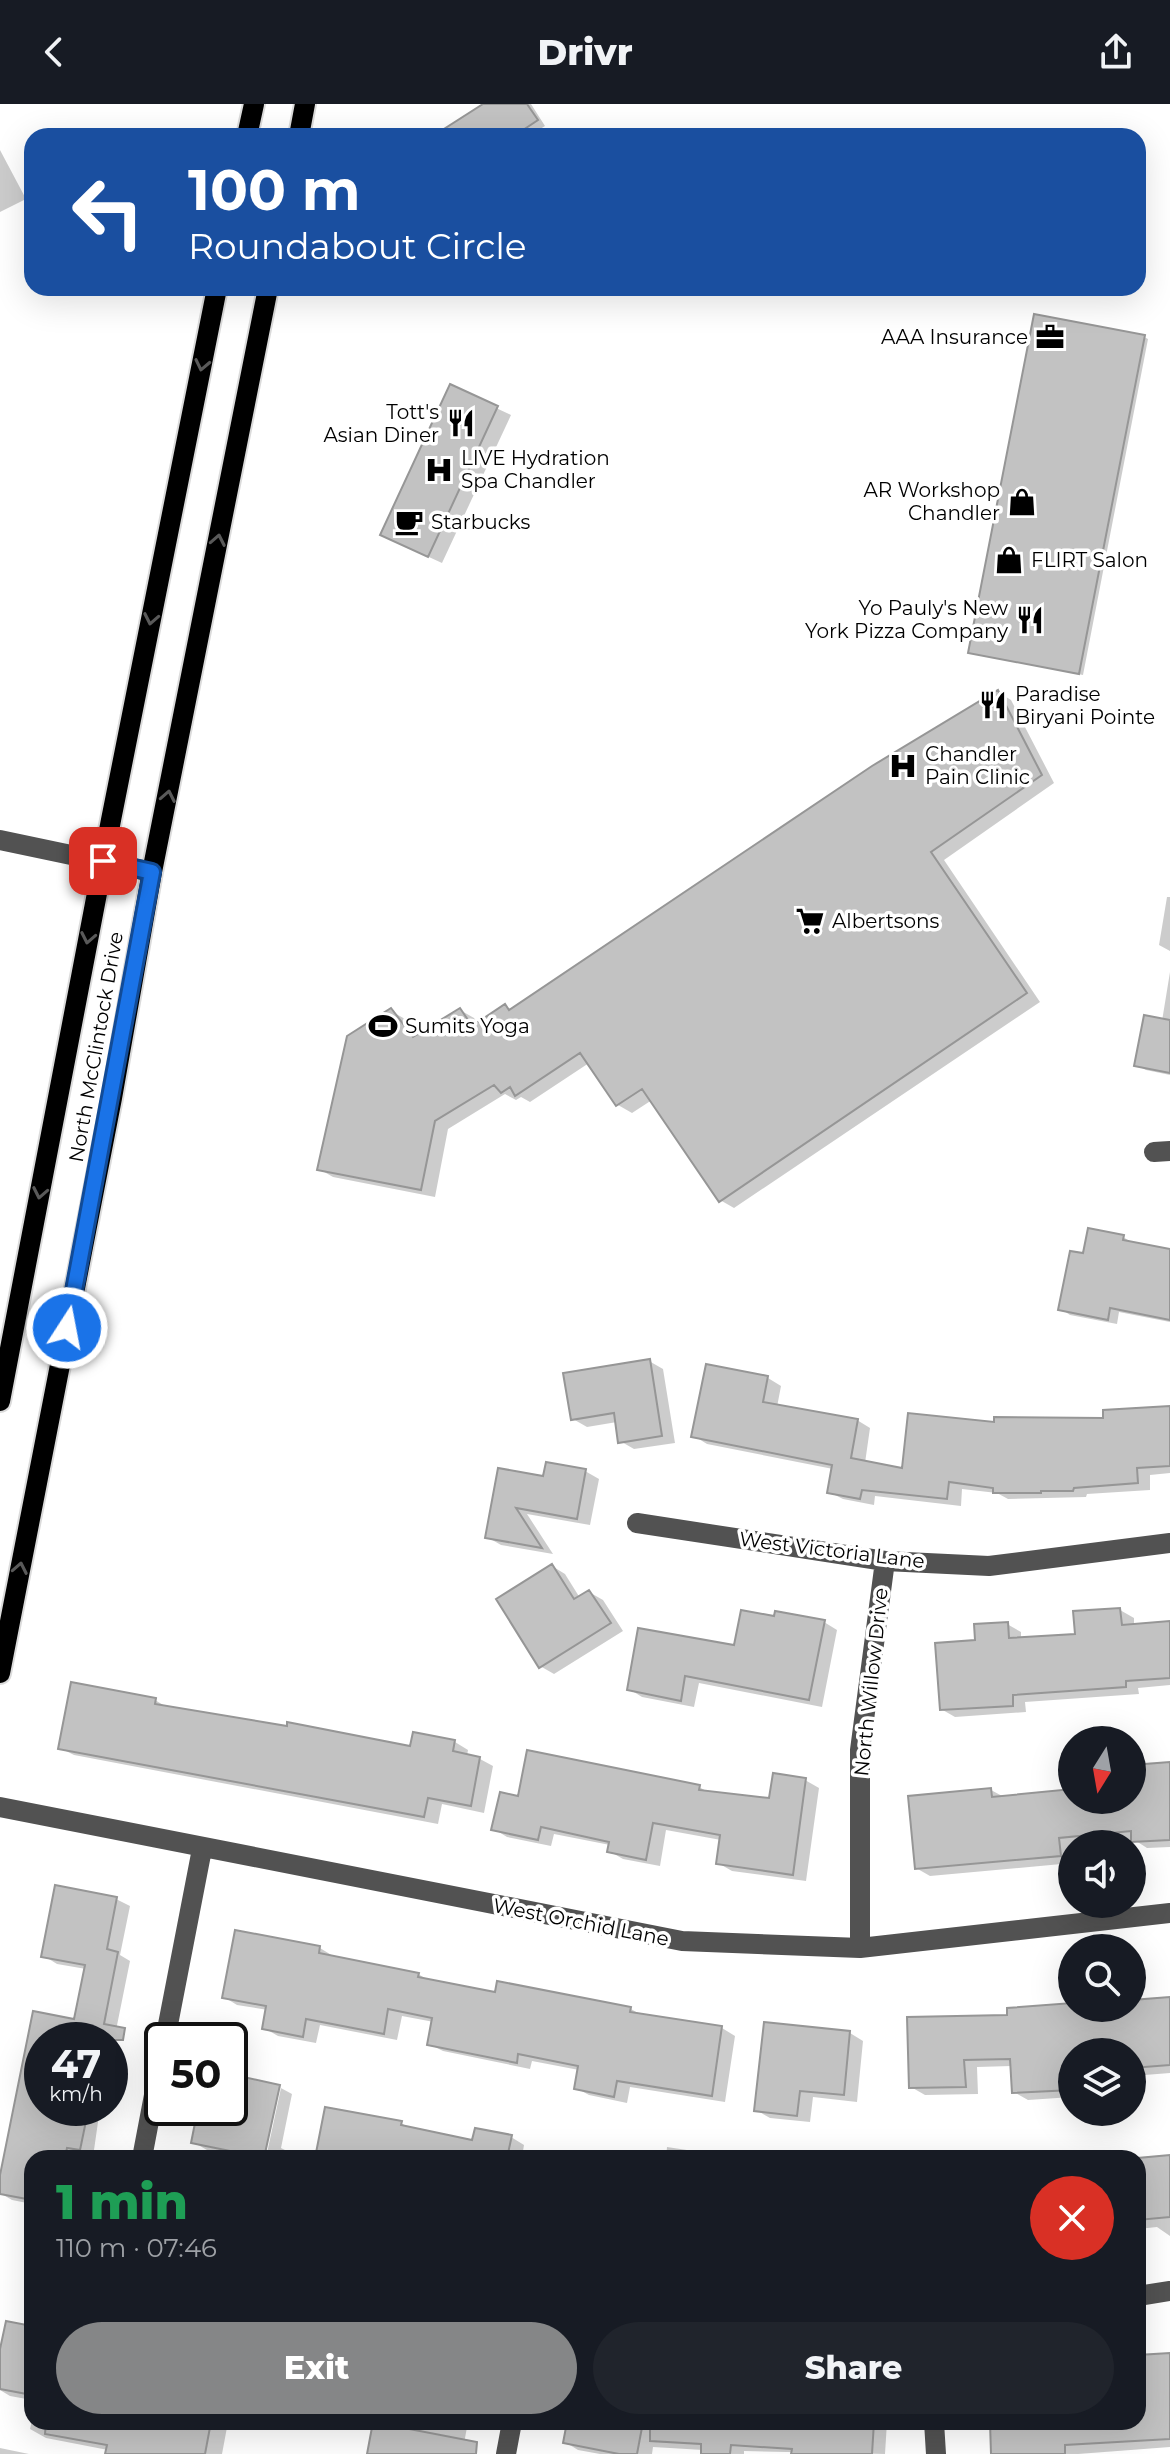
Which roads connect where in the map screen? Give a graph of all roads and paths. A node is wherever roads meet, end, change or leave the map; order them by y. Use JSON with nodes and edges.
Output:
{"nodes":[{"id":1,"x":254,"y":104,"type":"edge"},
{"id":2,"x":305,"y":104,"type":"edge"},
{"id":3,"x":249,"y":128,"type":"edge"},
{"id":4,"x":300,"y":128,"type":"edge"},
{"id":5,"x":215,"y":296,"type":"edge"},
{"id":6,"x":266,"y":296,"type":"edge"},
{"id":7,"x":0,"y":840,"type":"edge"},
{"id":8,"x":103,"y":861,"type":"junction"},
{"id":9,"x":152,"y":872,"type":"junction"},
{"id":10,"x":0,"y":1401,"type":"edge"},
{"id":11,"x":637,"y":1523,"type":"dead end"},
{"id":12,"x":1170,"y":1543,"type":"edge"},
{"id":13,"x":885,"y":1561,"type":"junction"},
{"id":14,"x":0,"y":1673,"type":"edge"},
{"id":15,"x":0,"y":1807,"type":"edge"},
{"id":16,"x":202,"y":1849,"type":"junction"},
{"id":17,"x":1170,"y":1913,"type":"edge"},
{"id":18,"x":860,"y":1948,"type":"junction"},
{"id":19,"x":168,"y":2022,"type":"edge"},
{"id":20,"x":148,"y":2126,"type":"edge"},
{"id":21,"x":144,"y":2150,"type":"edge"},
{"id":22,"x":1170,"y":2291,"type":"edge"},
{"id":23,"x":1146,"y":2295,"type":"edge"},
{"id":24,"x":510,"y":2430,"type":"edge"},
{"id":25,"x":934,"y":2430,"type":"edge"},
{"id":26,"x":506,"y":2454,"type":"edge"},
{"id":27,"x":936,"y":2454,"type":"edge"}],
"edges":[{"from":1,"to":3,"type":"main road"},
{"from":2,"to":4,"type":"main road"},
{"from":5,"to":8,"type":"main road","name":"North McClintock Drive","one_way":true},
{"from":9,"to":6,"type":"main road","name":"North McClintock Drive","one_way":true},
{"from":7,"to":8,"type":"street"},
{"from":8,"to":9,"type":"street"},
{"from":8,"to":10,"type":"main road","name":"North McClintock Drive","one_way":true},
{"from":14,"to":9,"type":"main road","name":"North McClintock Drive","one_way":true},
{"from":11,"to":13,"type":"street","name":"West Victoria Lane"},
{"from":12,"to":13,"type":"street","name":"West Victoria Lane"},
{"from":13,"to":18,"type":"street","name":"North Willow Drive"},
{"from":15,"to":16,"type":"street","name":"West Orchid Lane"},
{"from":16,"to":18,"type":"street","name":"West Orchid Lane"},
{"from":16,"to":19,"type":"street"},
{"from":17,"to":18,"type":"street","name":"West Orchid Lane"},
{"from":20,"to":21,"type":"street"},
{"from":22,"to":23,"type":"street"},
{"from":24,"to":26,"type":"street"},
{"from":25,"to":27,"type":"street"}]}
